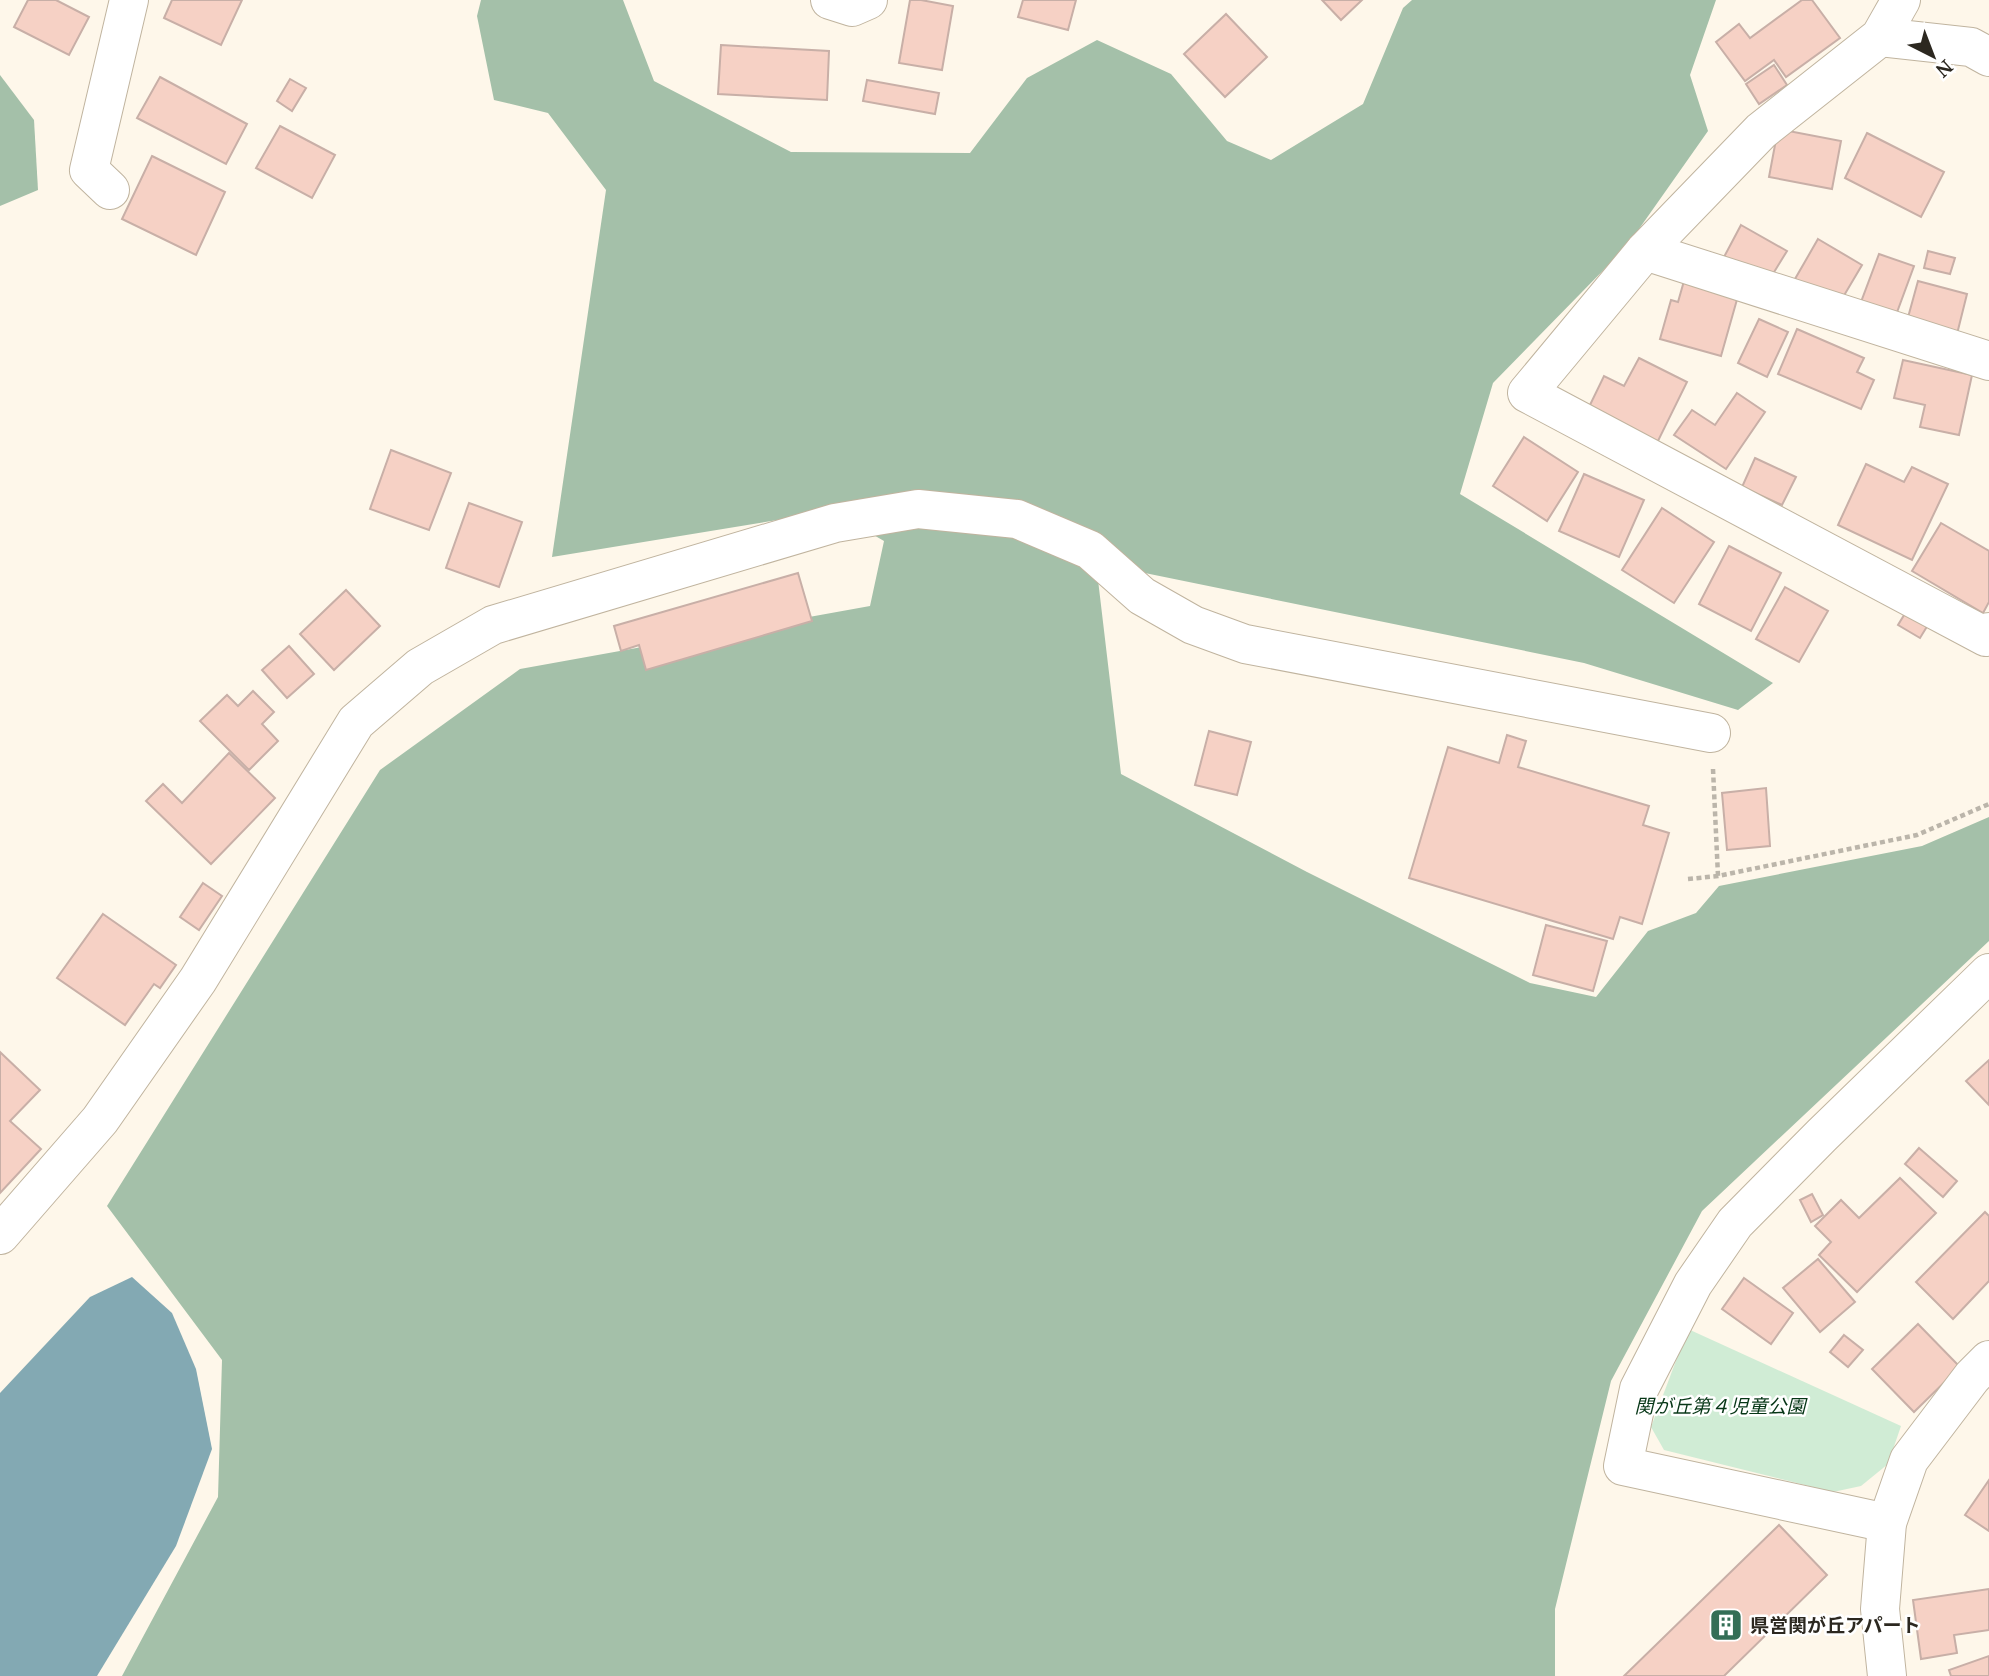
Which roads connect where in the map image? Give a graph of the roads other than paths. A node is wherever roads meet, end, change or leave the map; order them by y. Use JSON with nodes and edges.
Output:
{"nodes":[{"id":1,"x":129,"y":0,"type":"edge"},
{"id":2,"x":830,"y":0,"type":"edge"},
{"id":3,"x":868,"y":0,"type":"edge"},
{"id":4,"x":1901,"y":0,"type":"edge"},
{"id":5,"x":1880,"y":37,"type":"junction"},
{"id":6,"x":1989,"y":57,"type":"edge"},
{"id":7,"x":110,"y":190,"type":"dead end"},
{"id":8,"x":1645,"y":251,"type":"junction"},
{"id":9,"x":1989,"y":360,"type":"edge"},
{"id":10,"x":1989,"y":632,"type":"edge"},
{"id":11,"x":1711,"y":733,"type":"road end"},
{"id":12,"x":1989,"y":973,"type":"edge"},
{"id":13,"x":0,"y":1235,"type":"edge"},
{"id":14,"x":1989,"y":1360,"type":"edge"},
{"id":15,"x":1887,"y":1523,"type":"junction"},
{"id":16,"x":1886,"y":1675,"type":"edge"}],
"edges":[{"from":1,"to":7,"type":"street"},
{"from":2,"to":3,"type":"street"},
{"from":4,"to":5,"type":"street"},
{"from":5,"to":6,"type":"street"},
{"from":5,"to":8,"type":"street"},
{"from":8,"to":9,"type":"street"},
{"from":8,"to":10,"type":"street"},
{"from":11,"to":13,"type":"street"},
{"from":12,"to":15,"type":"street"},
{"from":14,"to":15,"type":"street"},
{"from":15,"to":16,"type":"street"}]}
